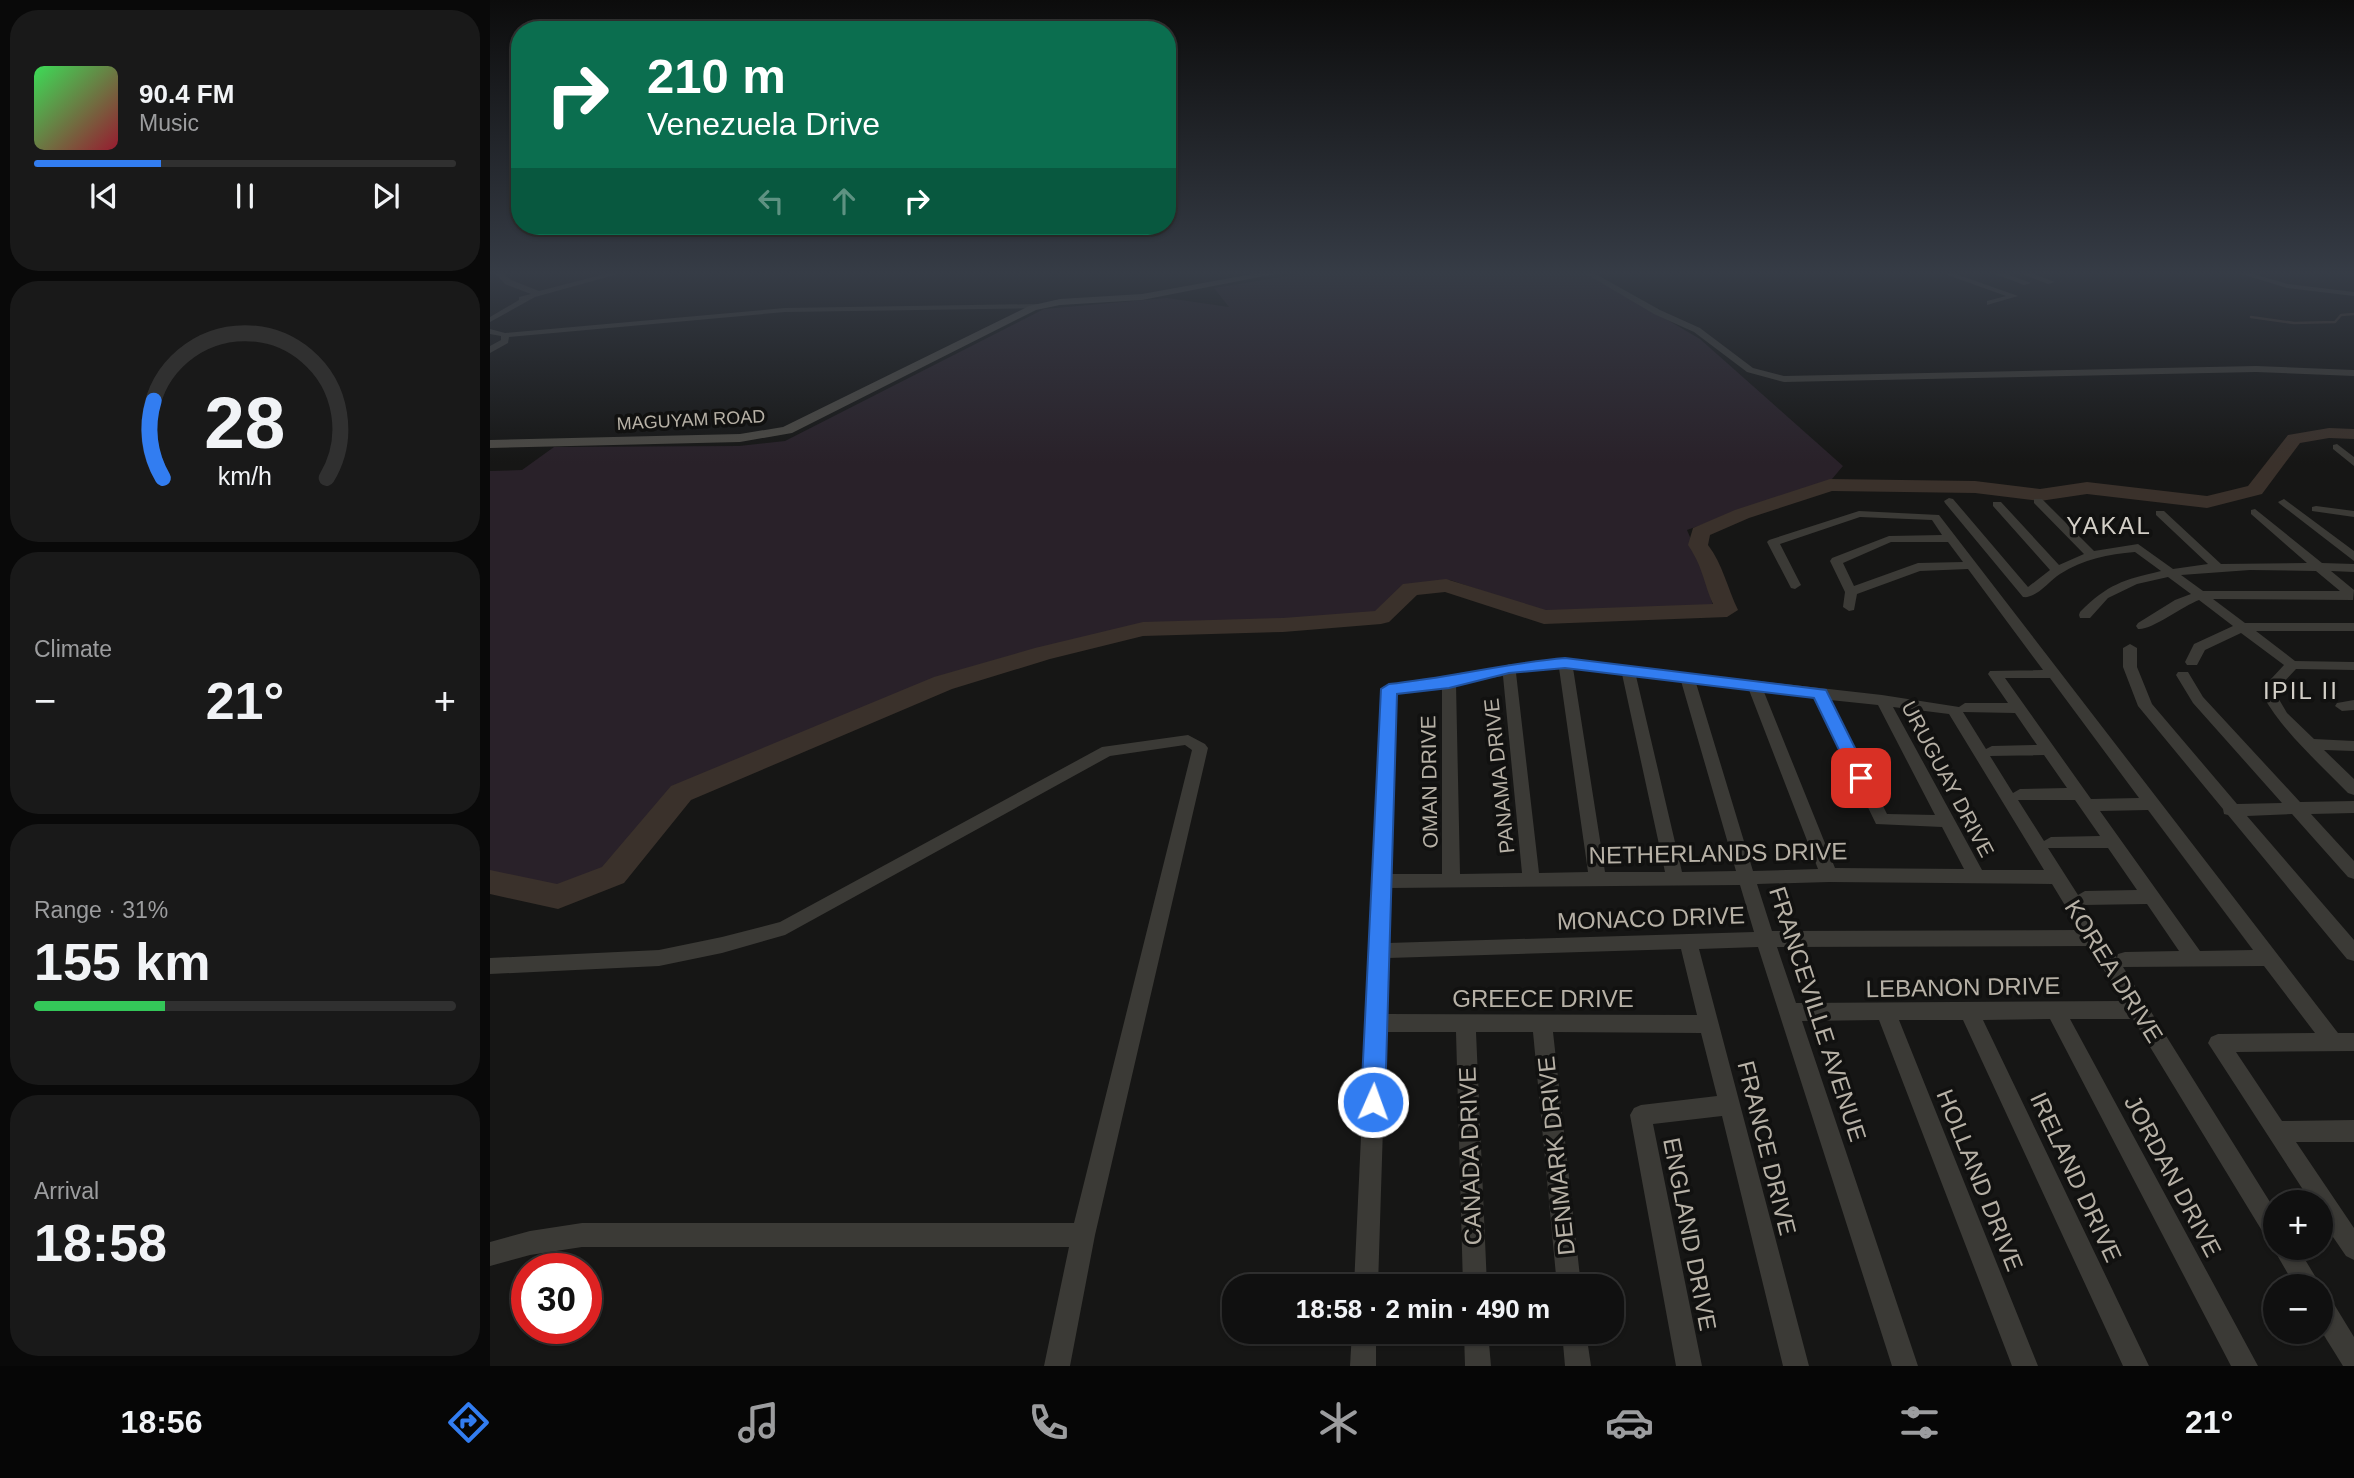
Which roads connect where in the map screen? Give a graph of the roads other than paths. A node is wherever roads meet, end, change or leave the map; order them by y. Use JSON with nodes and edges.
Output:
{"nodes":[{"id":1,"x":505,"y":335,"type":"edge"},
{"id":2,"x":980,"y":336,"type":"edge"},
{"id":3,"x":1705,"y":336,"type":"edge"},
{"id":4,"x":490,"y":350,"type":"edge"},
{"id":5,"x":2354,"y":373,"type":"edge"},
{"id":6,"x":490,"y":444,"type":"edge"},
{"id":7,"x":2337,"y":447,"type":"dead end"},
{"id":8,"x":2354,"y":463,"type":"edge"},
{"id":9,"x":1949,"y":501,"type":"dead end"},
{"id":10,"x":2038,"y":501,"type":"dead end"},
{"id":11,"x":2284,"y":502,"type":"dead end"},
{"id":12,"x":1997,"y":504,"type":"dead end"},
{"id":13,"x":2316,"y":509,"type":"dead end"},
{"id":14,"x":2255,"y":512,"type":"dead end"},
{"id":15,"x":2160,"y":513,"type":"dead end"},
{"id":16,"x":2352,"y":515,"type":"edge"},
{"id":17,"x":1951,"y":538,"type":"junction"},
{"id":18,"x":2092,"y":555,"type":"junction"},
{"id":19,"x":2354,"y":556,"type":"edge"},
{"id":20,"x":1971,"y":565,"type":"junction"},
{"id":21,"x":2218,"y":568,"type":"junction"},
{"id":22,"x":2320,"y":568,"type":"junction"},
{"id":23,"x":2354,"y":568,"type":"edge"},
{"id":24,"x":2056,"y":569,"type":"junction"},
{"id":25,"x":2169,"y":570,"type":"junction"},
{"id":26,"x":1795,"y":585,"type":"dead end"},
{"id":27,"x":1851,"y":592,"type":"junction"},
{"id":28,"x":2201,"y":595,"type":"junction"},
{"id":29,"x":2353,"y":596,"type":"edge"},
{"id":30,"x":1849,"y":607,"type":"dead end"},
{"id":31,"x":2085,"y":615,"type":"dead end"},
{"id":32,"x":2143,"y":626,"type":"dead end"},
{"id":33,"x":2354,"y":627,"type":"edge"},
{"id":34,"x":2242,"y":628,"type":"junction"},
{"id":35,"x":2130,"y":649,"type":"dead end"},
{"id":36,"x":1565,"y":663,"type":"junction"},
{"id":37,"x":2292,"y":665,"type":"junction"},
{"id":38,"x":2354,"y":666,"type":"edge"},
{"id":39,"x":1509,"y":668,"type":"junction"},
{"id":40,"x":1629,"y":670,"type":"junction"},
{"id":41,"x":2055,"y":674,"type":"junction"},
{"id":42,"x":1687,"y":677,"type":"junction"},
{"id":43,"x":1449,"y":683,"type":"junction"},
{"id":44,"x":1755,"y":686,"type":"junction"},
{"id":45,"x":1820,"y":694,"type":"junction"},
{"id":46,"x":1881,"y":700,"type":"junction"},
{"id":47,"x":2019,"y":708,"type":"junction"},
{"id":48,"x":1960,"y":709,"type":"junction"},
{"id":49,"x":2308,"y":744,"type":"junction"},
{"id":50,"x":2354,"y":746,"type":"edge"},
{"id":51,"x":2049,"y":750,"type":"junction"},
{"id":52,"x":1992,"y":751,"type":"dead end"},
{"id":53,"x":2354,"y":789,"type":"edge"},
{"id":54,"x":2020,"y":795,"type":"dead end"},
{"id":55,"x":2083,"y":799,"type":"junction"},
{"id":56,"x":2153,"y":804,"type":"junction"},
{"id":57,"x":2354,"y":807,"type":"edge"},
{"id":58,"x":2296,"y":808,"type":"junction"},
{"id":59,"x":2230,"y":810,"type":"junction"},
{"id":60,"x":1944,"y":821,"type":"junction"},
{"id":61,"x":2113,"y":842,"type":"junction"},
{"id":62,"x":2051,"y":843,"type":"dead end"},
{"id":63,"x":2354,"y":872,"type":"edge"},
{"id":64,"x":1829,"y":874,"type":"junction"},
{"id":65,"x":1977,"y":877,"type":"junction"},
{"id":66,"x":2056,"y":877,"type":"junction"},
{"id":67,"x":1597,"y":878,"type":"junction"},
{"id":68,"x":1675,"y":878,"type":"junction"},
{"id":69,"x":1748,"y":878,"type":"junction"},
{"id":70,"x":1380,"y":881,"type":"junction"},
{"id":71,"x":1451,"y":881,"type":"junction"},
{"id":72,"x":1531,"y":881,"type":"junction"},
{"id":73,"x":2151,"y":897,"type":"junction"},
{"id":74,"x":2085,"y":898,"type":"dead end"},
{"id":75,"x":2094,"y":938,"type":"junction"},
{"id":76,"x":1765,"y":939,"type":"junction"},
{"id":77,"x":1688,"y":942,"type":"junction"},
{"id":78,"x":1378,"y":951,"type":"junction"},
{"id":79,"x":2354,"y":953,"type":"edge"},
{"id":80,"x":2269,"y":958,"type":"junction"},
{"id":81,"x":2195,"y":959,"type":"junction"},
{"id":82,"x":2125,"y":960,"type":"dead end"},
{"id":83,"x":490,"y":966,"type":"edge"},
{"id":84,"x":2055,"y":1010,"type":"junction"},
{"id":85,"x":2139,"y":1010,"type":"junction"},
{"id":86,"x":1969,"y":1011,"type":"junction"},
{"id":87,"x":1788,"y":1012,"type":"junction"},
{"id":88,"x":1885,"y":1013,"type":"junction"},
{"id":89,"x":1376,"y":1023,"type":"junction"},
{"id":90,"x":1709,"y":1024,"type":"junction"},
{"id":91,"x":1542,"y":1025,"type":"junction"},
{"id":92,"x":1465,"y":1026,"type":"junction"},
{"id":93,"x":2333,"y":1042,"type":"junction"},
{"id":94,"x":2354,"y":1042,"type":"edge"},
{"id":95,"x":1729,"y":1105,"type":"junction"},
{"id":96,"x":2354,"y":1131,"type":"edge"},
{"id":97,"x":2278,"y":1132,"type":"junction"},
{"id":98,"x":2263,"y":1212,"type":"edge"},
{"id":99,"x":1083,"y":1235,"type":"junction"},
{"id":100,"x":2354,"y":1248,"type":"edge"},
{"id":101,"x":490,"y":1254,"type":"edge"},
{"id":102,"x":1366,"y":1274,"type":"edge"},
{"id":103,"x":1475,"y":1274,"type":"edge"},
{"id":104,"x":1568,"y":1274,"type":"edge"},
{"id":105,"x":2333,"y":1326,"type":"edge"},
{"id":106,"x":1364,"y":1344,"type":"edge"},
{"id":107,"x":1477,"y":1344,"type":"edge"},
{"id":108,"x":1575,"y":1344,"type":"edge"},
{"id":109,"x":2354,"y":1360,"type":"edge"},
{"id":110,"x":1057,"y":1366,"type":"edge"},
{"id":111,"x":1363,"y":1366,"type":"edge"},
{"id":112,"x":1478,"y":1366,"type":"edge"},
{"id":113,"x":1577,"y":1366,"type":"edge"},
{"id":114,"x":1689,"y":1366,"type":"edge"},
{"id":115,"x":1796,"y":1366,"type":"edge"},
{"id":116,"x":1905,"y":1366,"type":"edge"},
{"id":117,"x":2025,"y":1366,"type":"edge"},
{"id":118,"x":2136,"y":1366,"type":"edge"},
{"id":119,"x":2245,"y":1366,"type":"edge"}],
"edges":[{"from":1,"to":4,"type":"street"},
{"from":2,"to":6,"type":"main road","name":"MAGUYAM ROAD"},
{"from":3,"to":5,"type":"street"},
{"from":7,"to":8,"type":"street"},
{"from":9,"to":24,"type":"street"},
{"from":10,"to":18,"type":"street"},
{"from":11,"to":19,"type":"street"},
{"from":12,"to":24,"type":"street"},
{"from":13,"to":16,"type":"street"},
{"from":14,"to":22,"type":"street"},
{"from":15,"to":21,"type":"street"},
{"from":17,"to":20,"type":"street"},
{"from":17,"to":26,"type":"street"},
{"from":17,"to":27,"type":"street"},
{"from":18,"to":24,"type":"street"},
{"from":18,"to":25,"type":"street"},
{"from":20,"to":27,"type":"street"},
{"from":20,"to":41,"type":"street"},
{"from":21,"to":22,"type":"street"},
{"from":21,"to":25,"type":"street"},
{"from":22,"to":23,"type":"street"},
{"from":22,"to":29,"type":"street"},
{"from":25,"to":28,"type":"street"},
{"from":25,"to":31,"type":"street"},
{"from":27,"to":30,"type":"street"},
{"from":28,"to":29,"type":"street"},
{"from":28,"to":32,"type":"street"},
{"from":28,"to":34,"type":"street"},
{"from":33,"to":34,"type":"street"},
{"from":34,"to":37,"type":"street"},
{"from":34,"to":58,"type":"street"},
{"from":35,"to":59,"type":"street"},
{"from":36,"to":39,"type":"street"},
{"from":36,"to":40,"type":"street"},
{"from":36,"to":67,"type":"street"},
{"from":37,"to":38,"type":"street"},
{"from":37,"to":49,"type":"street"},
{"from":39,"to":43,"type":"street"},
{"from":39,"to":72,"type":"street","name":"PANAMA DRIVE"},
{"from":40,"to":42,"type":"street"},
{"from":40,"to":68,"type":"street"},
{"from":41,"to":47,"type":"street"},
{"from":41,"to":56,"type":"street"},
{"from":42,"to":44,"type":"street"},
{"from":42,"to":69,"type":"street","name":"FRANCEVILLE AVENUE"},
{"from":43,"to":70,"type":"street"},
{"from":43,"to":71,"type":"street","name":"OMAN DRIVE"},
{"from":44,"to":45,"type":"street"},
{"from":44,"to":64,"type":"street"},
{"from":45,"to":46,"type":"street"},
{"from":45,"to":60,"type":"street"},
{"from":46,"to":48,"type":"street"},
{"from":46,"to":60,"type":"street","name":"URUGUAY DRIVE"},
{"from":47,"to":48,"type":"street"},
{"from":47,"to":51,"type":"street"},
{"from":48,"to":66,"type":"street","name":"KOREA DRIVE"},
{"from":49,"to":50,"type":"street"},
{"from":49,"to":53,"type":"street"},
{"from":51,"to":52,"type":"street"},
{"from":51,"to":55,"type":"street"},
{"from":54,"to":55,"type":"street"},
{"from":55,"to":56,"type":"street"},
{"from":55,"to":61,"type":"street"},
{"from":56,"to":80,"type":"street"},
{"from":57,"to":58,"type":"street"},
{"from":58,"to":59,"type":"street"},
{"from":58,"to":63,"type":"street"},
{"from":59,"to":79,"type":"street"},
{"from":60,"to":65,"type":"street","name":"URUGUAY DRIVE"},
{"from":61,"to":62,"type":"street"},
{"from":61,"to":73,"type":"street"},
{"from":64,"to":65,"type":"street","name":"NETHERLANDS DRIVE"},
{"from":64,"to":69,"type":"street","name":"NETHERLANDS DRIVE"},
{"from":65,"to":66,"type":"street","name":"NETHERLANDS DRIVE"},
{"from":66,"to":75,"type":"street","name":"KOREA DRIVE"},
{"from":67,"to":68,"type":"street","name":"NETHERLANDS DRIVE"},
{"from":67,"to":72,"type":"street","name":"NETHERLANDS DRIVE"},
{"from":68,"to":69,"type":"street","name":"NETHERLANDS DRIVE"},
{"from":69,"to":76,"type":"street","name":"FRANCEVILLE AVENUE"},
{"from":70,"to":71,"type":"street","name":"NETHERLANDS DRIVE"},
{"from":70,"to":78,"type":"street"},
{"from":71,"to":72,"type":"street","name":"NETHERLANDS DRIVE"},
{"from":73,"to":74,"type":"street"},
{"from":73,"to":81,"type":"street"},
{"from":75,"to":76,"type":"street","name":"MONACO DRIVE"},
{"from":75,"to":85,"type":"street","name":"KOREA DRIVE"},
{"from":76,"to":77,"type":"street","name":"MONACO DRIVE"},
{"from":76,"to":87,"type":"street","name":"FRANCEVILLE AVENUE"},
{"from":77,"to":78,"type":"street","name":"MONACO DRIVE"},
{"from":77,"to":90,"type":"street","name":"FRANCE DRIVE"},
{"from":78,"to":89,"type":"street"},
{"from":80,"to":81,"type":"street"},
{"from":80,"to":93,"type":"street"},
{"from":81,"to":82,"type":"street"},
{"from":83,"to":99,"type":"street"},
{"from":84,"to":85,"type":"street","name":"LEBANON DRIVE"},
{"from":84,"to":86,"type":"street","name":"LEBANON DRIVE"},
{"from":84,"to":119,"type":"street","name":"JORDAN DRIVE"},
{"from":85,"to":98,"type":"street","name":"KOREA DRIVE"},
{"from":86,"to":88,"type":"street","name":"LEBANON DRIVE"},
{"from":86,"to":118,"type":"street","name":"IRELAND DRIVE"},
{"from":87,"to":88,"type":"street","name":"LEBANON DRIVE"},
{"from":87,"to":116,"type":"street","name":"FRANCEVILLE AVENUE"},
{"from":88,"to":117,"type":"street","name":"HOLLAND DRIVE"},
{"from":89,"to":92,"type":"street","name":"GREECE DRIVE"},
{"from":89,"to":102,"type":"street"},
{"from":90,"to":91,"type":"street","name":"GREECE DRIVE"},
{"from":90,"to":95,"type":"street","name":"FRANCE DRIVE"},
{"from":91,"to":92,"type":"street","name":"GREECE DRIVE"},
{"from":91,"to":104,"type":"street","name":"DENMARK DRIVE"},
{"from":92,"to":103,"type":"street","name":"CANADA DRIVE"},
{"from":93,"to":94,"type":"street"},
{"from":93,"to":97,"type":"street"},
{"from":95,"to":114,"type":"street","name":"ENGLAND DRIVE"},
{"from":95,"to":115,"type":"street","name":"FRANCE DRIVE"},
{"from":96,"to":97,"type":"street"},
{"from":97,"to":100,"type":"street"},
{"from":99,"to":101,"type":"street"},
{"from":99,"to":110,"type":"street"},
{"from":105,"to":109,"type":"street"},
{"from":106,"to":111,"type":"street"},
{"from":107,"to":112,"type":"street"},
{"from":108,"to":113,"type":"street"}]}
